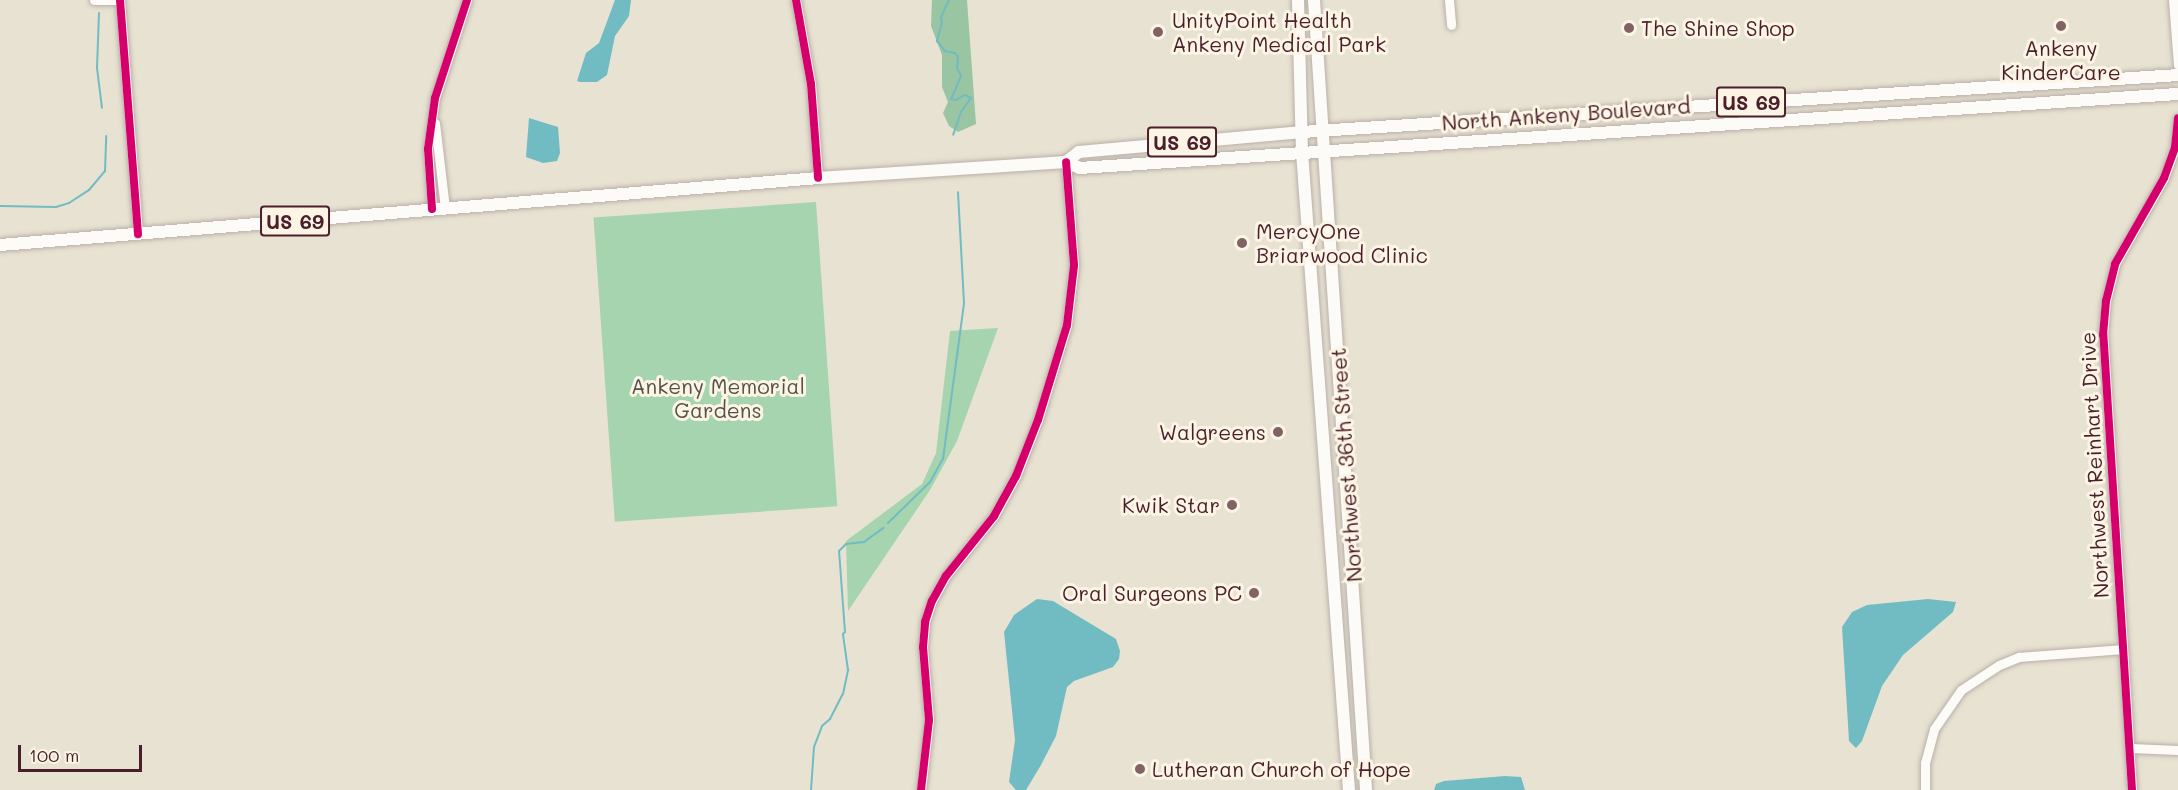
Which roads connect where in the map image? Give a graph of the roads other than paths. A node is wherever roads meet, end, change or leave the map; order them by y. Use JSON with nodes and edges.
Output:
{"nodes":[{"id":1,"x":94,"y":0,"type":"edge"},
{"id":2,"x":119,"y":0,"type":"edge"},
{"id":3,"x":467,"y":0,"type":"edge"},
{"id":4,"x":796,"y":0,"type":"edge"},
{"id":5,"x":1298,"y":0,"type":"edge"},
{"id":6,"x":1314,"y":0,"type":"edge"},
{"id":7,"x":1449,"y":0,"type":"edge"},
{"id":8,"x":2173,"y":0,"type":"edge"},
{"id":9,"x":1451,"y":25,"type":"dead end"},
{"id":10,"x":2178,"y":65,"type":"edge"},
{"id":11,"x":2178,"y":75,"type":"edge"},
{"id":12,"x":2178,"y":94,"type":"edge"},
{"id":13,"x":434,"y":115,"type":"junction"},
{"id":14,"x":2178,"y":118,"type":"edge"},
{"id":15,"x":1325,"y":141,"type":"junction"},
{"id":16,"x":1302,"y":142,"type":"junction"},
{"id":17,"x":1066,"y":162,"type":"junction"},
{"id":18,"x":818,"y":178,"type":"junction"},
{"id":19,"x":445,"y":208,"type":"junction"},
{"id":20,"x":432,"y":209,"type":"junction"},
{"id":21,"x":138,"y":234,"type":"junction"},
{"id":22,"x":0,"y":245,"type":"edge"},
{"id":23,"x":2123,"y":649,"type":"junction"},
{"id":24,"x":2130,"y":748,"type":"junction"},
{"id":25,"x":2178,"y":750,"type":"edge"},
{"id":26,"x":921,"y":790,"type":"edge"},
{"id":27,"x":1349,"y":790,"type":"edge"},
{"id":28,"x":1366,"y":790,"type":"edge"},
{"id":29,"x":1925,"y":790,"type":"edge"},
{"id":30,"x":2132,"y":790,"type":"edge"}],
"edges":[{"from":1,"to":2,"type":"street"},
{"from":2,"to":21,"type":"street"},
{"from":3,"to":13,"type":"street"},
{"from":4,"to":18,"type":"street"},
{"from":5,"to":16,"type":"main road","name":"Northwest 36th Street"},
{"from":6,"to":15,"type":"main road","name":"Northwest 36th Street"},
{"from":7,"to":9,"type":"street"},
{"from":8,"to":10,"type":"street"},
{"from":11,"to":15,"type":"main road","name":"North Ankeny Boulevard","number":"US 69"},
{"from":12,"to":15,"type":"main road","name":"North Ankeny Boulevard","number":"US 69"},
{"from":13,"to":19,"type":"street"},
{"from":13,"to":20,"type":"street"},
{"from":14,"to":23,"type":"street","name":"Northwest Reinhart Drive"},
{"from":15,"to":16,"type":"main road","name":"North Ankeny Boulevard","number":"US 69"},
{"from":15,"to":16,"type":"main road","name":"North Ankeny Boulevard","number":"US 69"},
{"from":15,"to":28,"type":"main road","name":"Northwest 36th Street"},
{"from":16,"to":17,"type":"main road","name":"North Ankeny Boulevard","number":"US 69"},
{"from":16,"to":17,"type":"main road","name":"North Ankeny Boulevard","number":"US 69"},
{"from":16,"to":27,"type":"main road","name":"Northwest 36th Street"},
{"from":17,"to":18,"type":"main road","name":"North Ankeny Boulevard","number":"US 69"},
{"from":17,"to":26,"type":"street"},
{"from":18,"to":19,"type":"main road","name":"North Ankeny Boulevard","number":"US 69"},
{"from":19,"to":20,"type":"main road","number":"US 69"},
{"from":20,"to":21,"type":"main road","number":"US 69"},
{"from":21,"to":22,"type":"main road","number":"US 69"},
{"from":23,"to":24,"type":"street","name":"Northwest Reinhart Drive"},
{"from":23,"to":29,"type":"street"},
{"from":24,"to":25,"type":"street"},
{"from":24,"to":30,"type":"street","name":"Northwest Reinhart Drive"}]}
